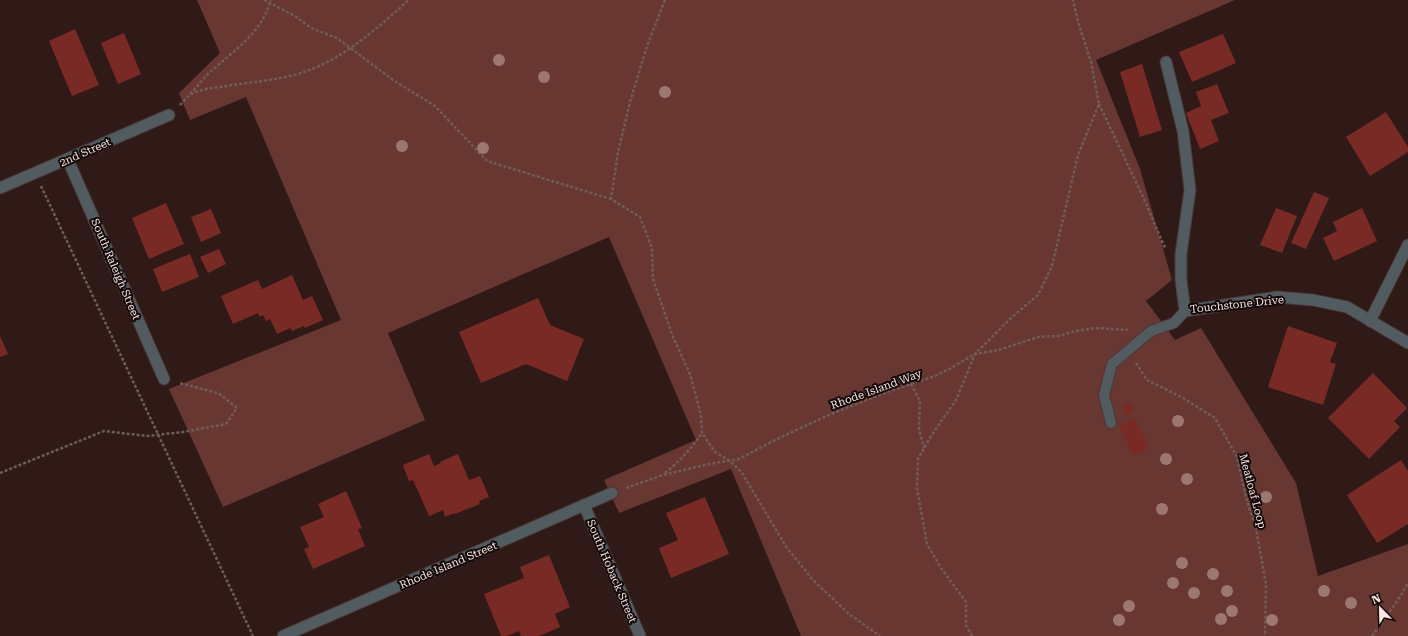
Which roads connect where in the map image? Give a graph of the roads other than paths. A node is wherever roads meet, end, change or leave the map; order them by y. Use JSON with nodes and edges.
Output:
{"nodes":[{"id":1,"x":1166,"y":62,"type":"dead end"},
{"id":2,"x":169,"y":115,"type":"road end"},
{"id":3,"x":68,"y":160,"type":"junction"},
{"id":4,"x":0,"y":188,"type":"edge"},
{"id":5,"x":1408,"y":245,"type":"edge"},
{"id":6,"x":1185,"y":311,"type":"junction"},
{"id":7,"x":1370,"y":320,"type":"junction"},
{"id":8,"x":1408,"y":343,"type":"edge"},
{"id":9,"x":164,"y":379,"type":"road end"},
{"id":10,"x":1111,"y":423,"type":"dead end"},
{"id":11,"x":612,"y":493,"type":"road end"},
{"id":12,"x":584,"y":505,"type":"junction"},
{"id":13,"x":283,"y":636,"type":"edge"},
{"id":14,"x":640,"y":636,"type":"edge"}],
"edges":[{"from":1,"to":6,"type":"street","name":"Touchstone Drive"},
{"from":2,"to":3,"type":"street","name":"2nd Street"},
{"from":3,"to":4,"type":"street","name":"2nd Street"},
{"from":3,"to":9,"type":"street","name":"South Raleigh Street"},
{"from":5,"to":7,"type":"street"},
{"from":6,"to":7,"type":"street","name":"Touchstone Drive"},
{"from":6,"to":10,"type":"lane"},
{"from":7,"to":8,"type":"street","name":"Touchstone Drive"},
{"from":11,"to":12,"type":"street","name":"Rhode Island Street"},
{"from":12,"to":13,"type":"street","name":"Rhode Island Street"},
{"from":12,"to":14,"type":"street","name":"South Hoback Street"}]}
